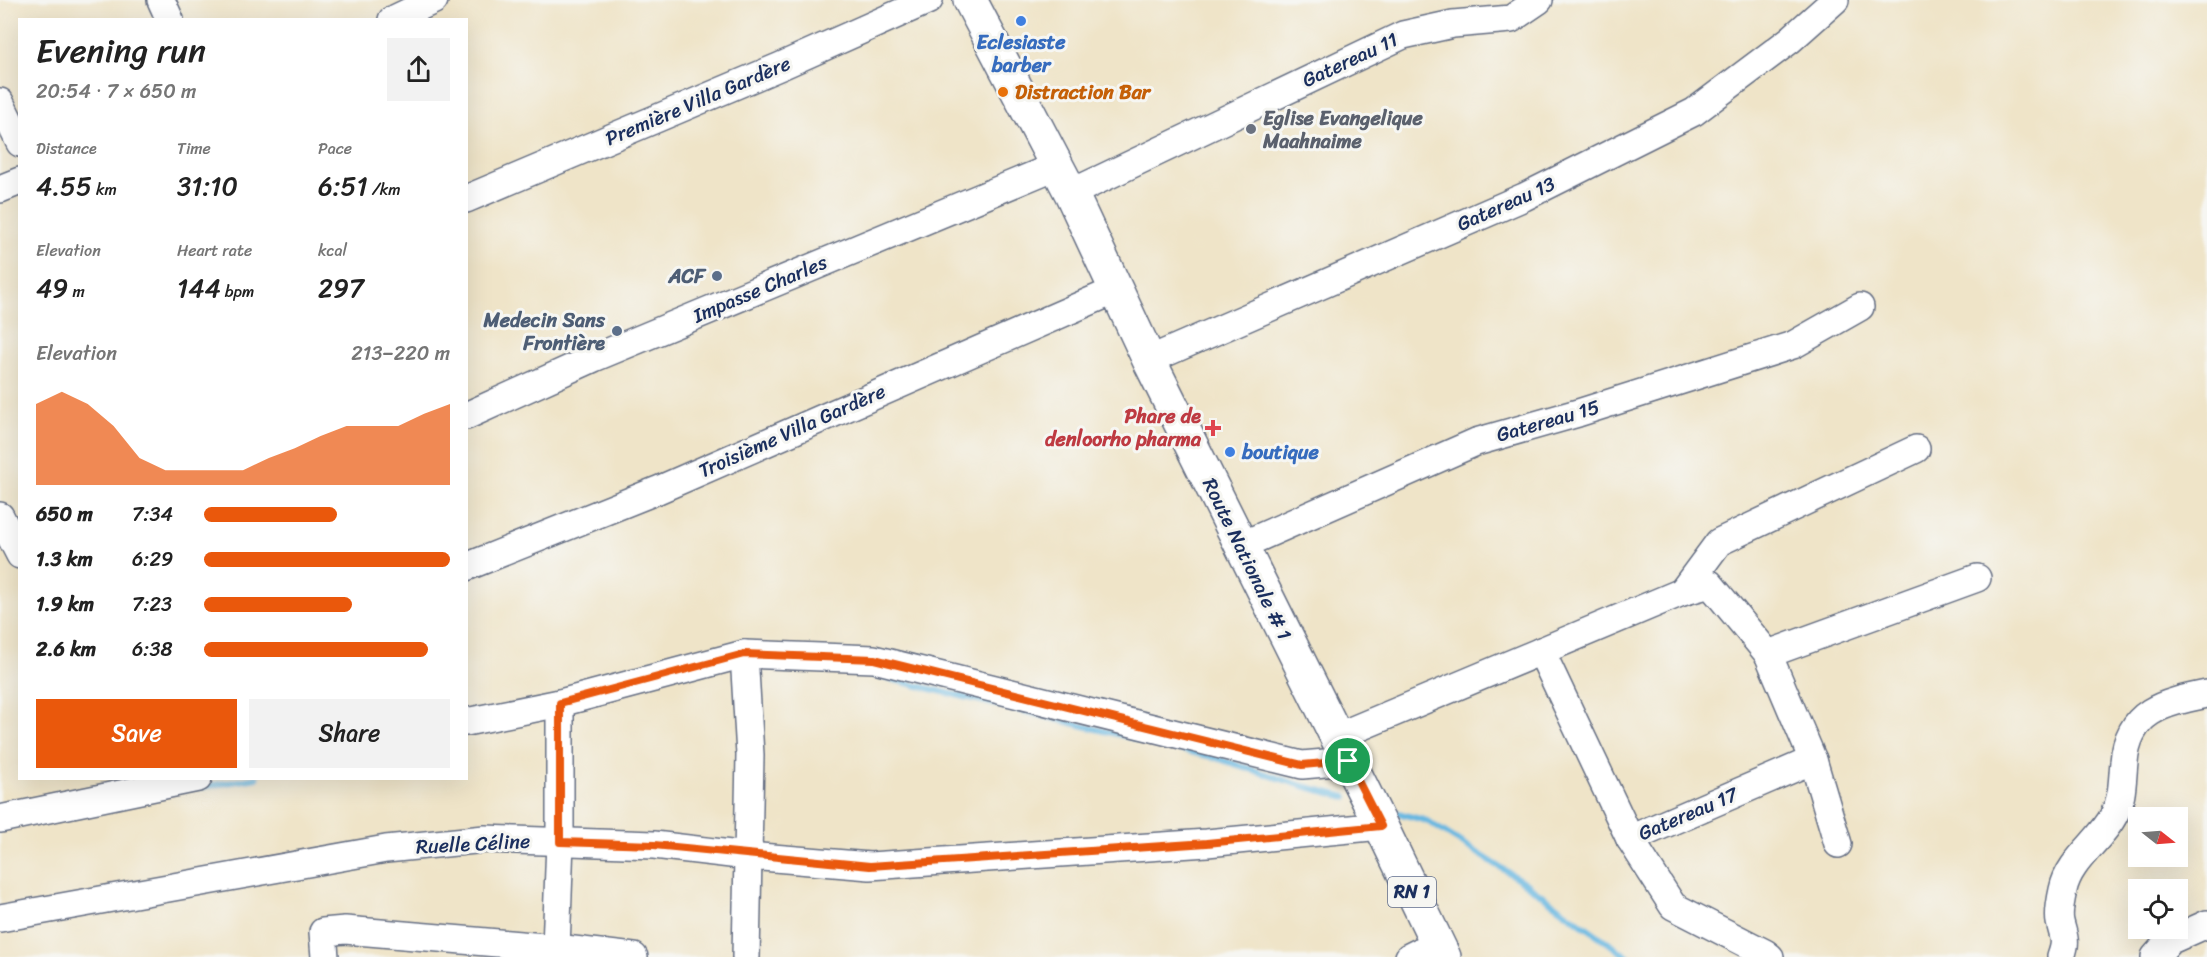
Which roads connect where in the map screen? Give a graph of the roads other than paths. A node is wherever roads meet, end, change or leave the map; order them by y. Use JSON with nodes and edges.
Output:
{"nodes":[{"id":1,"x":160,"y":0,"type":"edge"},
{"id":2,"x":434,"y":0,"type":"edge"},
{"id":3,"x":929,"y":0,"type":"edge"},
{"id":4,"x":970,"y":0,"type":"edge"},
{"id":5,"x":1539,"y":0,"type":"edge"},
{"id":6,"x":1835,"y":0,"type":"edge"},
{"id":7,"x":169,"y":18,"type":"edge"},
{"id":8,"x":396,"y":18,"type":"edge"},
{"id":9,"x":0,"y":102,"type":"edge"},
{"id":10,"x":18,"y":139,"type":"edge"},
{"id":11,"x":1064,"y":179,"type":"junction"},
{"id":12,"x":18,"y":182,"type":"edge"},
{"id":13,"x":0,"y":189,"type":"edge"},
{"id":14,"x":468,"y":198,"type":"edge"},
{"id":15,"x":1116,"y":290,"type":"junction"},
{"id":16,"x":1860,"y":307,"type":"dead end"},
{"id":17,"x":1149,"y":360,"type":"junction"},
{"id":18,"x":468,"y":415,"type":"edge"},
{"id":19,"x":1916,"y":449,"type":"dead end"},
{"id":20,"x":0,"y":516,"type":"edge"},
{"id":21,"x":1240,"y":546,"type":"junction"},
{"id":22,"x":18,"y":551,"type":"edge"},
{"id":23,"x":468,"y":566,"type":"edge"},
{"id":24,"x":1977,"y":578,"type":"dead end"},
{"id":25,"x":1682,"y":592,"type":"junction"},
{"id":26,"x":1541,"y":651,"type":"junction"},
{"id":27,"x":744,"y":654,"type":"junction"},
{"id":28,"x":1768,"y":654,"type":"junction"},
{"id":29,"x":2207,"y":693,"type":"edge"},
{"id":30,"x":560,"y":703,"type":"junction"},
{"id":31,"x":468,"y":722,"type":"edge"},
{"id":32,"x":1342,"y":749,"type":"junction"},
{"id":33,"x":1813,"y":760,"type":"junction"},
{"id":34,"x":179,"y":780,"type":"edge"},
{"id":35,"x":85,"y":790,"type":"edge"},
{"id":36,"x":0,"y":819,"type":"edge"},
{"id":37,"x":1381,"y":826,"type":"junction"},
{"id":38,"x":1630,"y":839,"type":"junction"},
{"id":39,"x":560,"y":842,"type":"junction"},
{"id":40,"x":1838,"y":844,"type":"dead end"},
{"id":41,"x":748,"y":856,"type":"junction"},
{"id":42,"x":0,"y":918,"type":"edge"},
{"id":43,"x":2207,"y":924,"type":"edge"},
{"id":44,"x":556,"y":948,"type":"junction"},
{"id":45,"x":1430,"y":952,"type":"edge"},
{"id":46,"x":325,"y":957,"type":"edge"},
{"id":47,"x":634,"y":957,"type":"edge"},
{"id":48,"x":746,"y":957,"type":"edge"},
{"id":49,"x":1770,"y":957,"type":"edge"},
{"id":50,"x":2061,"y":957,"type":"edge"},
{"id":51,"x":2155,"y":957,"type":"edge"}],
"edges":[{"from":1,"to":7,"type":"street"},
{"from":2,"to":8,"type":"street"},
{"from":3,"to":14,"type":"street","name":"Première Villa Gardère"},
{"from":4,"to":11,"type":"main road","name":"Route Nationale # 1","number":"RN 1"},
{"from":5,"to":11,"type":"street","name":"Gatereau 11"},
{"from":6,"to":17,"type":"street","name":"Gatereau 13"},
{"from":9,"to":10,"type":"street"},
{"from":11,"to":15,"type":"main road","name":"Route Nationale # 1","number":"RN 1"},
{"from":11,"to":18,"type":"street","name":"Impasse Charles"},
{"from":12,"to":13,"type":"street"},
{"from":15,"to":17,"type":"main road","name":"Route Nationale # 1","number":"RN 1"},
{"from":15,"to":23,"type":"street","name":"Troisième Villa Gardère"},
{"from":16,"to":21,"type":"street","name":"Gatereau 15"},
{"from":17,"to":21,"type":"main road","name":"Route Nationale # 1","number":"RN 1"},
{"from":19,"to":25,"type":"street"},
{"from":20,"to":22,"type":"street"},
{"from":21,"to":32,"type":"main road","name":"Route Nationale # 1","number":"RN 1"},
{"from":24,"to":28,"type":"street"},
{"from":25,"to":26,"type":"street"},
{"from":25,"to":28,"type":"street"},
{"from":26,"to":32,"type":"street"},
{"from":26,"to":38,"type":"street"},
{"from":27,"to":30,"type":"street"},
{"from":27,"to":32,"type":"street"},
{"from":27,"to":41,"type":"street"},
{"from":28,"to":33,"type":"street"},
{"from":29,"to":50,"type":"street"},
{"from":30,"to":31,"type":"street"},
{"from":30,"to":39,"type":"street"},
{"from":32,"to":37,"type":"main road","name":"Route Nationale # 1","number":"RN 1"},
{"from":33,"to":38,"type":"street","name":"Gatereau 17"},
{"from":33,"to":40,"type":"street"},
{"from":34,"to":35,"type":"street"},
{"from":35,"to":36,"type":"street"},
{"from":37,"to":41,"type":"street","name":"Ruelle Céline"},
{"from":37,"to":45,"type":"main road","name":"Route Nationale # 1","number":"RN 1"},
{"from":38,"to":49,"type":"street","name":"Gatereau 17"},
{"from":39,"to":41,"type":"street","name":"Ruelle Céline"},
{"from":39,"to":42,"type":"street","name":"Ruelle Céline"},
{"from":39,"to":44,"type":"street"},
{"from":41,"to":48,"type":"street"},
{"from":43,"to":51,"type":"street"},
{"from":44,"to":46,"type":"street"},
{"from":44,"to":47,"type":"street"}]}
